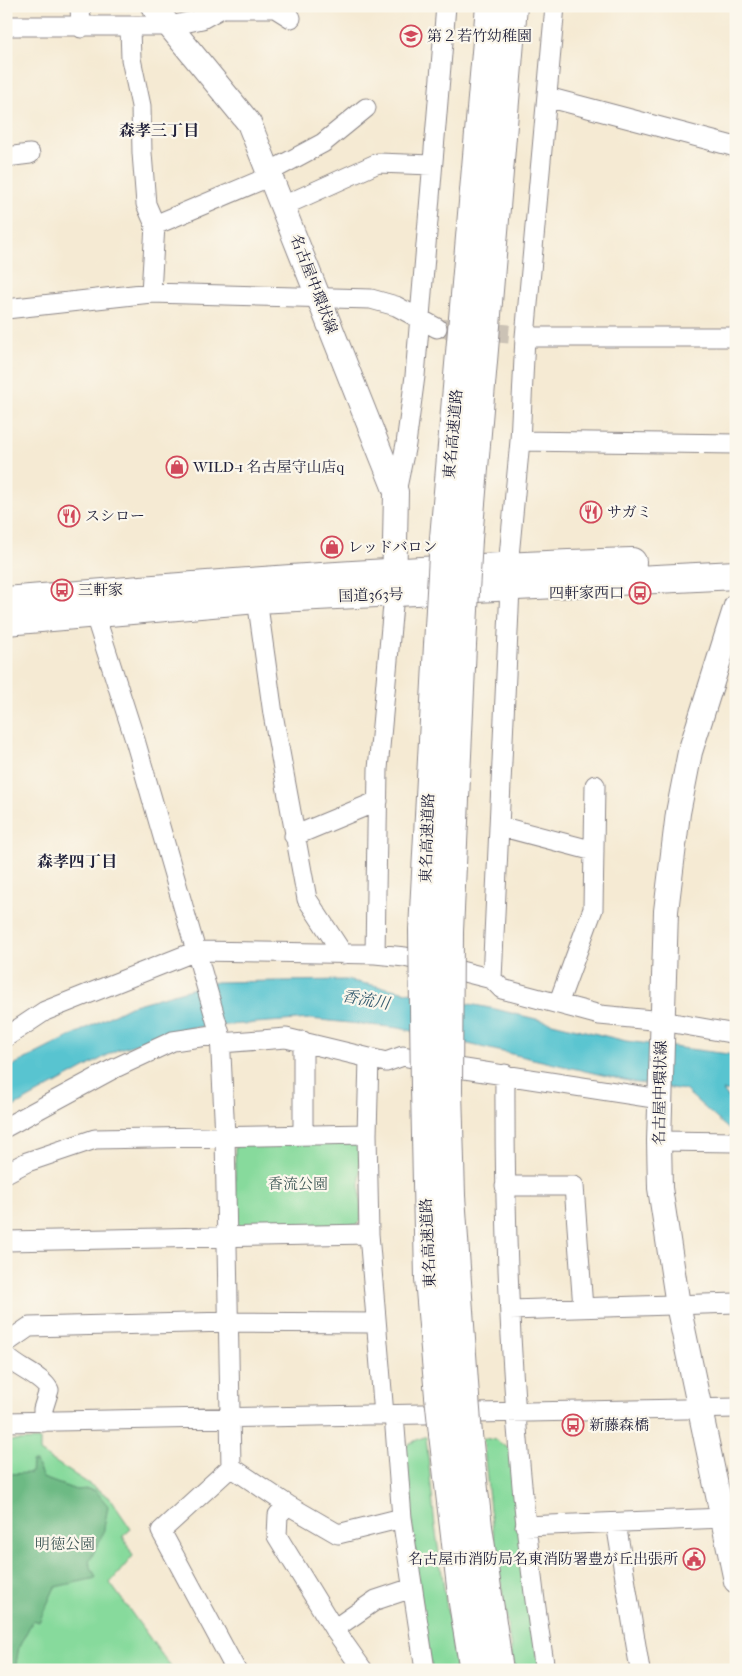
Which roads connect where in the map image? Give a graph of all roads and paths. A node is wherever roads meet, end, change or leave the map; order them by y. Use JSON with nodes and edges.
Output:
{"nodes":[{"id":1,"x":80,"y":6,"type":"edge"},
{"id":2,"x":153,"y":6,"type":"edge"},
{"id":3,"x":446,"y":6,"type":"edge"},
{"id":4,"x":490,"y":6,"type":"edge"},
{"id":5,"x":513,"y":6,"type":"edge"},
{"id":6,"x":555,"y":6,"type":"edge"},
{"id":7,"x":223,"y":7,"type":"edge"},
{"id":8,"x":291,"y":18,"type":"dead end"},
{"id":9,"x":6,"y":26,"type":"edge"},
{"id":10,"x":170,"y":26,"type":"junction"},
{"id":11,"x":81,"y":28,"type":"junction"},
{"id":12,"x":130,"y":28,"type":"junction"},
{"id":13,"x":547,"y":97,"type":"junction"},
{"id":14,"x":366,"y":108,"type":"dead end"},
{"id":15,"x":736,"y":147,"type":"edge"},
{"id":16,"x":30,"y":154,"type":"dead end"},
{"id":17,"x":6,"y":157,"type":"edge"},
{"id":18,"x":432,"y":165,"type":"junction"},
{"id":19,"x":270,"y":174,"type":"junction"},
{"id":20,"x":283,"y":206,"type":"junction"},
{"id":21,"x":155,"y":224,"type":"junction"},
{"id":22,"x":151,"y":293,"type":"junction"},
{"id":23,"x":319,"y":298,"type":"junction"},
{"id":24,"x":6,"y":309,"type":"edge"},
{"id":25,"x":420,"y":319,"type":"junction"},
{"id":26,"x":437,"y":328,"type":"tunnel mouth"},
{"id":27,"x":519,"y":335,"type":"junction"},
{"id":28,"x":736,"y":337,"type":"edge"},
{"id":29,"x":520,"y":441,"type":"junction"},
{"id":30,"x":736,"y":444,"type":"edge"},
{"id":31,"x":396,"y":492,"type":"junction"},
{"id":32,"x":456,"y":538,"type":"junction"},
{"id":33,"x":736,"y":559,"type":"edge"},
{"id":34,"x":736,"y":575,"type":"edge"},
{"id":35,"x":509,"y":577,"type":"junction"},
{"id":36,"x":394,"y":584,"type":"junction"},
{"id":37,"x":257,"y":599,"type":"junction"},
{"id":38,"x":6,"y":601,"type":"edge"},
{"id":39,"x":736,"y":606,"type":"edge"},
{"id":40,"x":94,"y":612,"type":"junction"},
{"id":41,"x":6,"y":621,"type":"edge"},
{"id":42,"x":595,"y":785,"type":"dead end"},
{"id":43,"x":378,"y":801,"type":"junction"},
{"id":44,"x":499,"y":826,"type":"junction"},
{"id":45,"x":294,"y":836,"type":"junction"},
{"id":46,"x":594,"y":851,"type":"junction"},
{"id":47,"x":343,"y":954,"type":"junction"},
{"id":48,"x":375,"y":954,"type":"junction"},
{"id":49,"x":197,"y":955,"type":"junction"},
{"id":50,"x":492,"y":979,"type":"junction"},
{"id":51,"x":558,"y":1004,"type":"junction"},
{"id":52,"x":662,"y":1025,"type":"junction"},
{"id":53,"x":736,"y":1034,"type":"edge"},
{"id":54,"x":220,"y":1035,"type":"junction"},
{"id":55,"x":6,"y":1037,"type":"edge"},
{"id":56,"x":303,"y":1042,"type":"junction"},
{"id":57,"x":369,"y":1058,"type":"junction"},
{"id":58,"x":505,"y":1074,"type":"junction"},
{"id":59,"x":660,"y":1095,"type":"junction"},
{"id":60,"x":6,"y":1127,"type":"edge"},
{"id":61,"x":367,"y":1134,"type":"junction"},
{"id":62,"x":303,"y":1135,"type":"junction"},
{"id":63,"x":225,"y":1136,"type":"junction"},
{"id":64,"x":659,"y":1141,"type":"junction"},
{"id":65,"x":735,"y":1144,"type":"edge"},
{"id":66,"x":6,"y":1173,"type":"edge"},
{"id":67,"x":505,"y":1186,"type":"junction"},
{"id":68,"x":369,"y":1234,"type":"junction"},
{"id":69,"x":226,"y":1236,"type":"junction"},
{"id":70,"x":6,"y":1241,"type":"edge"},
{"id":71,"x":736,"y":1304,"type":"edge"},
{"id":72,"x":678,"y":1305,"type":"junction"},
{"id":73,"x":583,"y":1308,"type":"junction"},
{"id":74,"x":510,"y":1310,"type":"junction"},
{"id":75,"x":229,"y":1322,"type":"junction"},
{"id":76,"x":375,"y":1323,"type":"junction"},
{"id":77,"x":6,"y":1343,"type":"edge"},
{"id":78,"x":6,"y":1356,"type":"edge"},
{"id":79,"x":736,"y":1408,"type":"edge"},
{"id":80,"x":700,"y":1409,"type":"junction"},
{"id":81,"x":515,"y":1412,"type":"junction"},
{"id":82,"x":389,"y":1415,"type":"junction"},
{"id":83,"x":230,"y":1418,"type":"junction"},
{"id":84,"x":6,"y":1422,"type":"edge"},
{"id":85,"x":43,"y":1422,"type":"junction"},
{"id":86,"x":456,"y":1435,"type":"junction"},
{"id":87,"x":231,"y":1468,"type":"junction"},
{"id":88,"x":288,"y":1505,"type":"junction"},
{"id":89,"x":402,"y":1518,"type":"junction"},
{"id":90,"x":724,"y":1518,"type":"junction"},
{"id":91,"x":616,"y":1523,"type":"junction"},
{"id":92,"x":525,"y":1526,"type":"junction"},
{"id":93,"x":736,"y":1581,"type":"edge"},
{"id":94,"x":412,"y":1588,"type":"junction"},
{"id":95,"x":334,"y":1629,"type":"junction"},
{"id":96,"x":236,"y":1670,"type":"edge"},
{"id":97,"x":363,"y":1670,"type":"edge"},
{"id":98,"x":425,"y":1670,"type":"edge"},
{"id":99,"x":474,"y":1670,"type":"edge"},
{"id":100,"x":499,"y":1670,"type":"edge"},
{"id":101,"x":545,"y":1670,"type":"edge"},
{"id":102,"x":640,"y":1670,"type":"edge"}],
"edges":[{"from":1,"to":11,"type":"street"},
{"from":2,"to":10,"type":"main road","name":"名古屋中環状線"},
{"from":3,"to":18,"type":"street"},
{"from":4,"to":32,"type":"highway","name":"東名高速道路"},
{"from":5,"to":32,"type":"highway","name":"東名高速道路"},
{"from":6,"to":13,"type":"street"},
{"from":7,"to":8,"type":"street"},
{"from":7,"to":10,"type":"street"},
{"from":9,"to":11,"type":"street"},
{"from":10,"to":12,"type":"street"},
{"from":10,"to":19,"type":"main road","name":"名古屋中環状線"},
{"from":11,"to":12,"type":"street"},
{"from":12,"to":21,"type":"street"},
{"from":13,"to":15,"type":"street"},
{"from":13,"to":27,"type":"street"},
{"from":14,"to":19,"type":"street"},
{"from":16,"to":17,"type":"street"},
{"from":18,"to":20,"type":"street"},
{"from":18,"to":25,"type":"street"},
{"from":19,"to":20,"type":"main road","name":"名古屋中環状線"},
{"from":19,"to":21,"type":"street"},
{"from":20,"to":23,"type":"main road","name":"名古屋中環状線"},
{"from":21,"to":22,"type":"street"},
{"from":22,"to":23,"type":"street"},
{"from":22,"to":24,"type":"street"},
{"from":23,"to":25,"type":"street"},
{"from":23,"to":31,"type":"main road","name":"名古屋中環状線"},
{"from":25,"to":26,"type":"street"},
{"from":25,"to":31,"type":"street"},
{"from":27,"to":28,"type":"street"},
{"from":27,"to":29,"type":"street"},
{"from":29,"to":30,"type":"street"},
{"from":29,"to":35,"type":"street"},
{"from":31,"to":36,"type":"main road","name":"名古屋中環状線"},
{"from":32,"to":86,"type":"highway","name":"東名高速道路","bridge":true},
{"from":33,"to":35,"type":"highway","name":"国道363号"},
{"from":34,"to":35,"type":"highway","name":"国道363号"},
{"from":35,"to":36,"type":"highway","name":"国道363号"},
{"from":35,"to":44,"type":"street"},
{"from":36,"to":37,"type":"highway","name":"国道363号"},
{"from":36,"to":38,"type":"highway","name":"国道363号"},
{"from":36,"to":43,"type":"street"},
{"from":37,"to":40,"type":"highway","name":"国道363号"},
{"from":37,"to":45,"type":"street"},
{"from":39,"to":52,"type":"main road","name":"名古屋中環状線"},
{"from":40,"to":41,"type":"highway","name":"国道363号"},
{"from":40,"to":49,"type":"street"},
{"from":42,"to":46,"type":"street"},
{"from":43,"to":45,"type":"street"},
{"from":43,"to":48,"type":"street"},
{"from":44,"to":46,"type":"street"},
{"from":44,"to":50,"type":"street"},
{"from":45,"to":47,"type":"street"},
{"from":46,"to":51,"type":"street"},
{"from":47,"to":48,"type":"street"},
{"from":47,"to":49,"type":"street"},
{"from":48,"to":50,"type":"street"},
{"from":49,"to":54,"type":"street"},
{"from":49,"to":55,"type":"street"},
{"from":50,"to":51,"type":"street"},
{"from":51,"to":52,"type":"street"},
{"from":52,"to":53,"type":"street"},
{"from":52,"to":59,"type":"main road","name":"名古屋中環状線"},
{"from":54,"to":56,"type":"street"},
{"from":54,"to":60,"type":"street"},
{"from":54,"to":63,"type":"street"},
{"from":56,"to":57,"type":"street"},
{"from":56,"to":62,"type":"street"},
{"from":57,"to":58,"type":"street"},
{"from":57,"to":61,"type":"street"},
{"from":58,"to":59,"type":"street"},
{"from":58,"to":67,"type":"street"},
{"from":59,"to":64,"type":"main road","name":"名古屋中環状線"},
{"from":61,"to":62,"type":"street"},
{"from":61,"to":68,"type":"street"},
{"from":62,"to":63,"type":"street"},
{"from":63,"to":66,"type":"street"},
{"from":63,"to":69,"type":"street"},
{"from":64,"to":65,"type":"street"},
{"from":64,"to":72,"type":"main road","name":"名古屋中環状線"},
{"from":67,"to":73,"type":"street"},
{"from":67,"to":74,"type":"street"},
{"from":68,"to":69,"type":"street"},
{"from":68,"to":76,"type":"street"},
{"from":69,"to":70,"type":"street"},
{"from":69,"to":75,"type":"street"},
{"from":71,"to":72,"type":"street"},
{"from":72,"to":73,"type":"street"},
{"from":72,"to":80,"type":"main road","name":"名古屋中環状線"},
{"from":73,"to":74,"type":"street"},
{"from":74,"to":81,"type":"street"},
{"from":75,"to":76,"type":"street"},
{"from":75,"to":77,"type":"street"},
{"from":75,"to":83,"type":"street"},
{"from":76,"to":82,"type":"street"},
{"from":78,"to":85,"type":"street"},
{"from":79,"to":80,"type":"street"},
{"from":80,"to":81,"type":"street"},
{"from":80,"to":90,"type":"main road","name":"名古屋中環状線"},
{"from":81,"to":82,"type":"street"},
{"from":81,"to":92,"type":"street"},
{"from":82,"to":83,"type":"street"},
{"from":82,"to":89,"type":"street"},
{"from":83,"to":85,"type":"street"},
{"from":83,"to":87,"type":"street"},
{"from":84,"to":85,"type":"street"},
{"from":86,"to":99,"type":"highway","name":"東名高速道路"},
{"from":86,"to":100,"type":"highway","name":"東名高速道路"},
{"from":87,"to":88,"type":"street"},
{"from":87,"to":96,"type":"street"},
{"from":88,"to":89,"type":"street"},
{"from":88,"to":95,"type":"street"},
{"from":89,"to":94,"type":"street"},
{"from":90,"to":91,"type":"street"},
{"from":90,"to":93,"type":"main road","name":"名古屋中環状線"},
{"from":91,"to":92,"type":"street"},
{"from":91,"to":102,"type":"street"},
{"from":92,"to":101,"type":"street"},
{"from":94,"to":95,"type":"street"},
{"from":94,"to":98,"type":"street"},
{"from":95,"to":97,"type":"street"}]}
